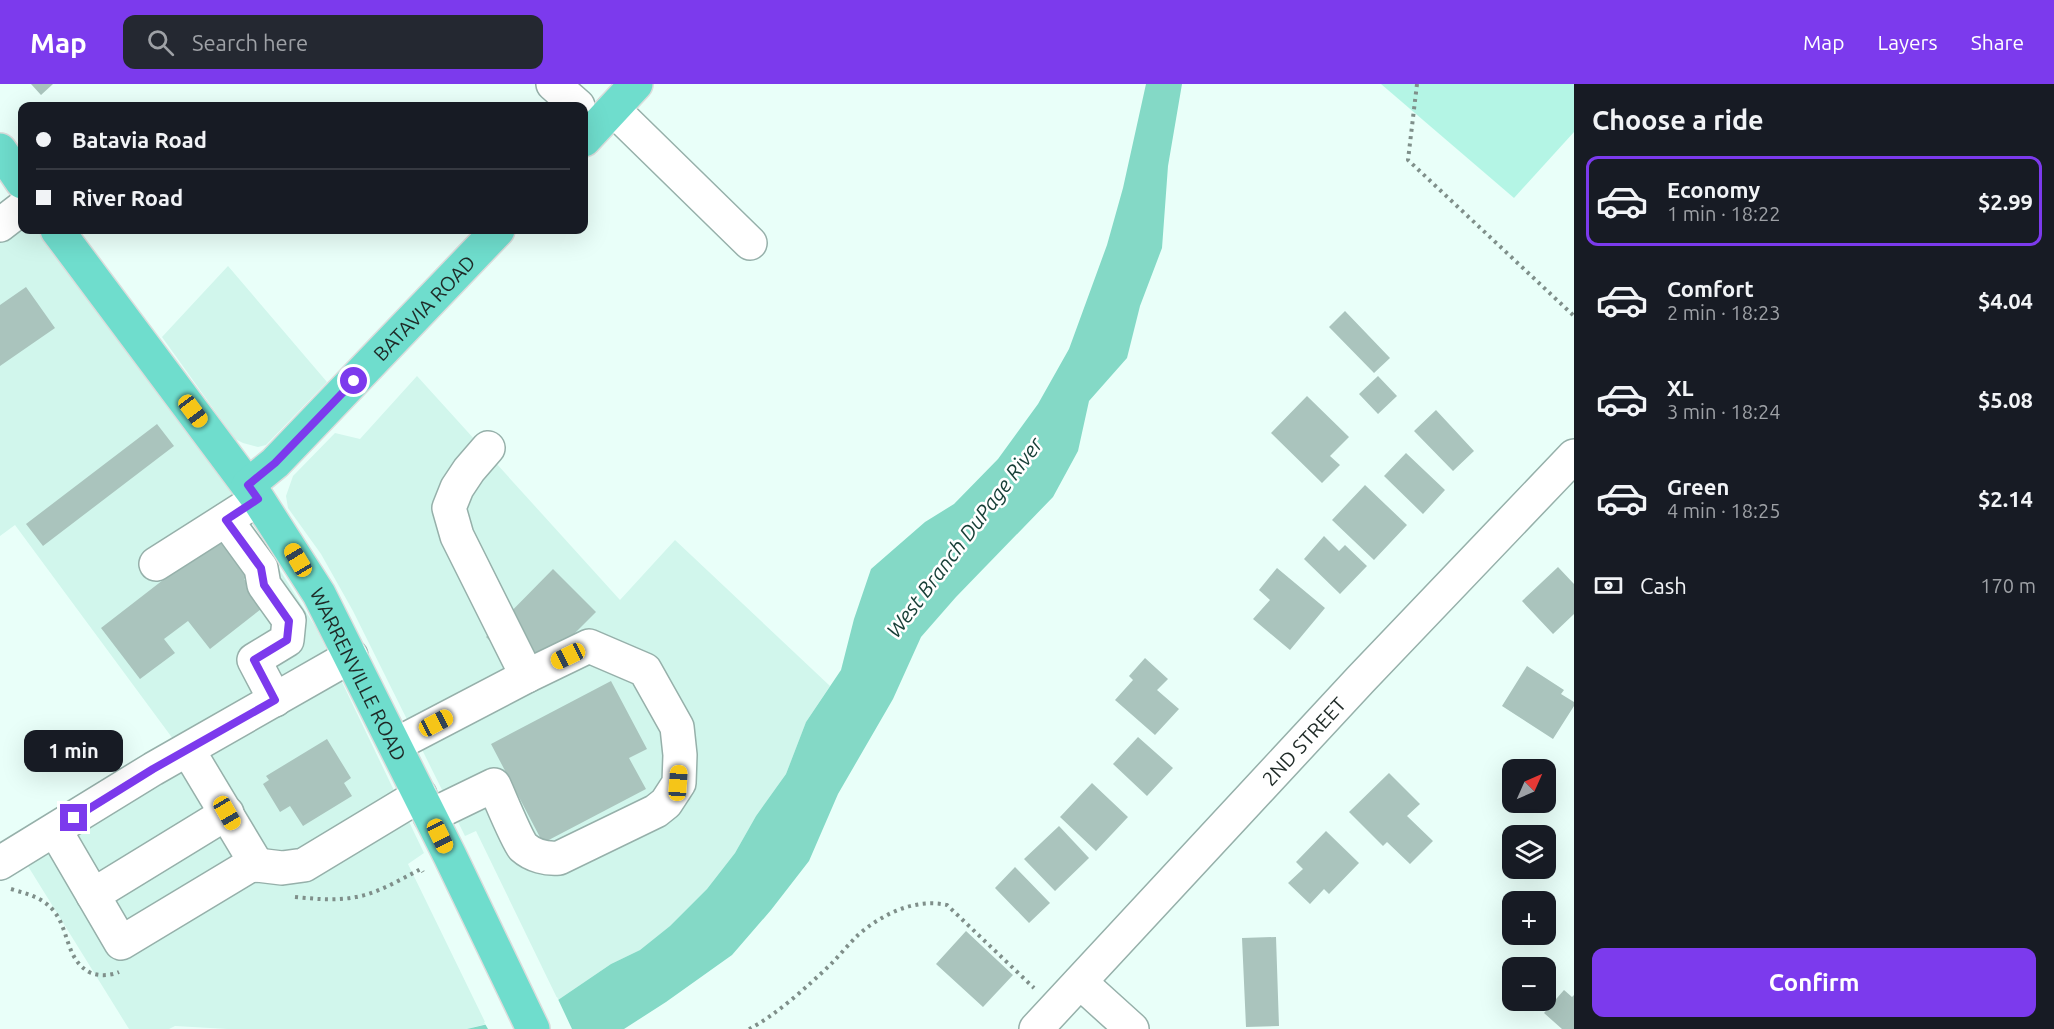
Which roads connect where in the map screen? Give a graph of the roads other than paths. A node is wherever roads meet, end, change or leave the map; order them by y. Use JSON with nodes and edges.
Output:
{"nodes":[{"id":1,"x":553,"y":84,"type":"edge"},
{"id":2,"x":636,"y":84,"type":"edge"},
{"id":3,"x":572,"y":102,"type":"edge"},
{"id":4,"x":590,"y":120,"type":"edge"},
{"id":5,"x":0,"y":150,"type":"edge"},
{"id":6,"x":18,"y":176,"type":"edge"},
{"id":7,"x":18,"y":211,"type":"edge"},
{"id":8,"x":0,"y":225,"type":"edge"},
{"id":9,"x":60,"y":234,"type":"edge"},
{"id":10,"x":494,"y":234,"type":"edge"},
{"id":11,"x":750,"y":243,"type":"dead end"},
{"id":12,"x":488,"y":448,"type":"dead end"},
{"id":13,"x":1574,"y":456,"type":"edge"},
{"id":14,"x":253,"y":492,"type":"junction"},
{"id":15,"x":226,"y":520,"type":"junction"},
{"id":16,"x":156,"y":564,"type":"dead end"},
{"id":17,"x":351,"y":656,"type":"junction"},
{"id":18,"x":527,"y":676,"type":"junction"},
{"id":19,"x":275,"y":700,"type":"junction"},
{"id":20,"x":395,"y":746,"type":"junction"},
{"id":21,"x":188,"y":750,"type":"junction"},
{"id":22,"x":425,"y":806,"type":"junction"},
{"id":23,"x":227,"y":813,"type":"junction"},
{"id":24,"x":55,"y":830,"type":"junction"},
{"id":25,"x":0,"y":863,"type":"edge"},
{"id":26,"x":257,"y":865,"type":"junction"},
{"id":27,"x":93,"y":895,"type":"junction"},
{"id":28,"x":1080,"y":982,"type":"junction"},
{"id":29,"x":533,"y":1029,"type":"edge"},
{"id":30,"x":1035,"y":1029,"type":"edge"},
{"id":31,"x":1132,"y":1029,"type":"edge"}],
"edges":[{"from":1,"to":3,"type":"street"},
{"from":2,"to":4,"type":"main road"},
{"from":4,"to":11,"type":"street"},
{"from":5,"to":6,"type":"main road"},
{"from":7,"to":8,"type":"street"},
{"from":9,"to":14,"type":"main road","name":"WARRENVILLE ROAD"},
{"from":10,"to":14,"type":"main road","name":"BATAVIA ROAD"},
{"from":12,"to":18,"type":"street"},
{"from":13,"to":28,"type":"street","name":"2ND STREET"},
{"from":14,"to":15,"type":"street"},
{"from":14,"to":17,"type":"main road","name":"WARRENVILLE ROAD"},
{"from":15,"to":16,"type":"street"},
{"from":15,"to":19,"type":"street"},
{"from":17,"to":19,"type":"street"},
{"from":17,"to":20,"type":"main road","name":"WARRENVILLE ROAD"},
{"from":18,"to":20,"type":"street"},
{"from":18,"to":22,"type":"street"},
{"from":19,"to":21,"type":"street"},
{"from":20,"to":22,"type":"main road","name":"WARRENVILLE ROAD"},
{"from":21,"to":23,"type":"street"},
{"from":21,"to":24,"type":"street"},
{"from":22,"to":26,"type":"street"},
{"from":22,"to":29,"type":"main road","name":"WARRENVILLE ROAD"},
{"from":23,"to":26,"type":"street"},
{"from":23,"to":27,"type":"street"},
{"from":24,"to":25,"type":"street"},
{"from":24,"to":27,"type":"street"},
{"from":26,"to":27,"type":"street"},
{"from":28,"to":30,"type":"street","name":"2ND STREET"},
{"from":28,"to":31,"type":"street"}]}
